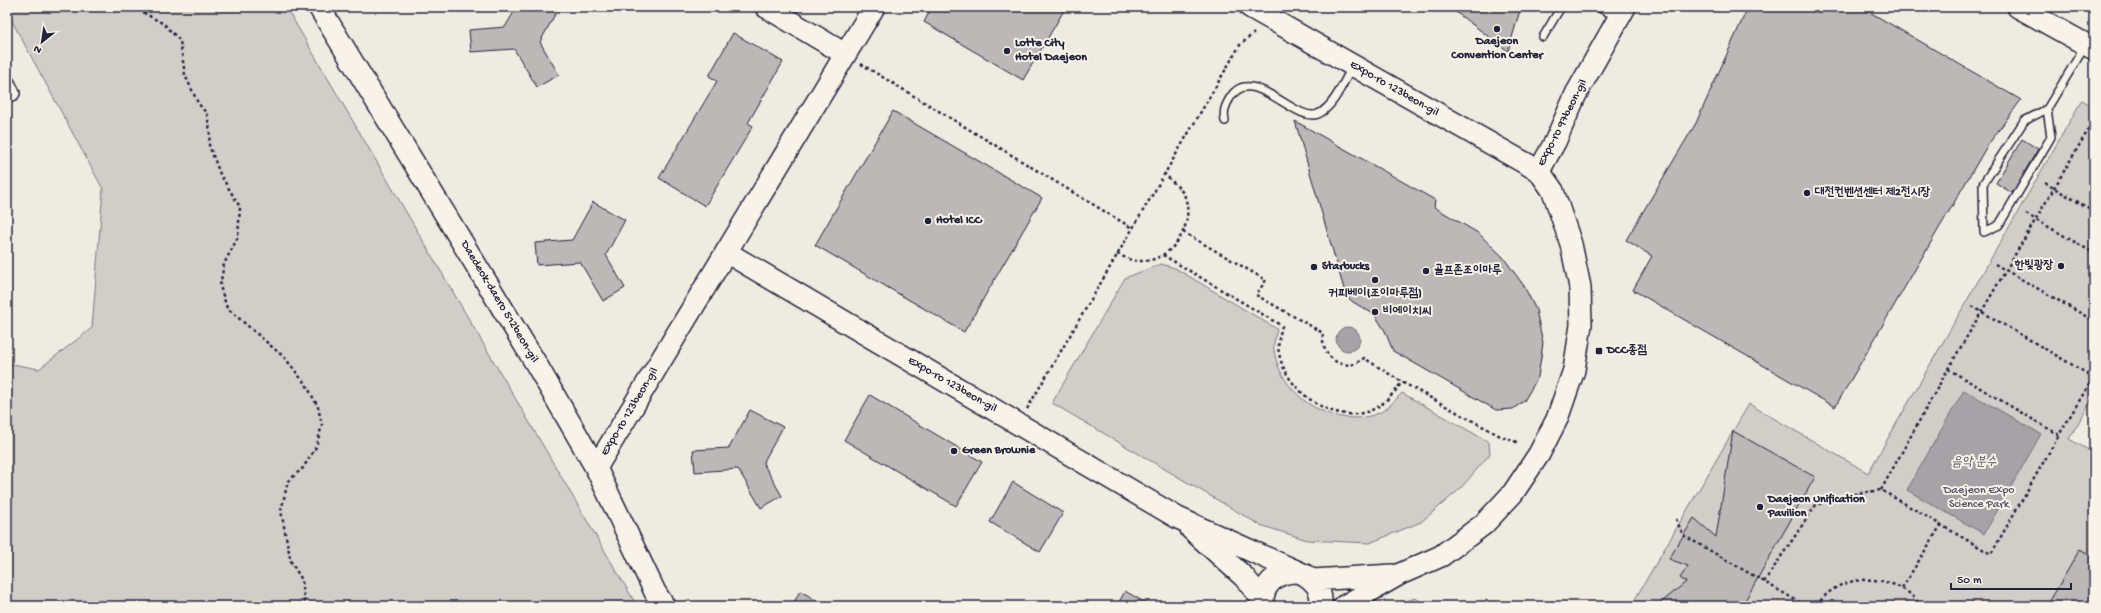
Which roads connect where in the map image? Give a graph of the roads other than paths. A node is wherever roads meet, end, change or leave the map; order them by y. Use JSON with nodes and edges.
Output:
{"nodes":[{"id":1,"x":319,"y":7,"type":"edge"},
{"id":2,"x":766,"y":7,"type":"edge"},
{"id":3,"x":874,"y":7,"type":"edge"},
{"id":4,"x":1250,"y":7,"type":"edge"},
{"id":5,"x":1561,"y":7,"type":"edge"},
{"id":6,"x":1598,"y":7,"type":"edge"},
{"id":7,"x":2018,"y":7,"type":"edge"},
{"id":8,"x":1622,"y":13,"type":"edge"},
{"id":9,"x":1543,"y":37,"type":"dead end"},
{"id":10,"x":2090,"y":47,"type":"edge"},
{"id":11,"x":845,"y":54,"type":"junction"},
{"id":12,"x":1353,"y":66,"type":"junction"},
{"id":13,"x":2047,"y":109,"type":"junction"},
{"id":14,"x":1225,"y":121,"type":"dead end"},
{"id":15,"x":1539,"y":171,"type":"junction"},
{"id":16,"x":726,"y":252,"type":"junction"},
{"id":17,"x":596,"y":468,"type":"junction"},
{"id":18,"x":1178,"y":518,"type":"junction"},
{"id":19,"x":1400,"y":574,"type":"junction"},
{"id":20,"x":1305,"y":576,"type":"junction"},
{"id":21,"x":1262,"y":603,"type":"edge"},
{"id":22,"x":664,"y":606,"type":"edge"},
{"id":23,"x":1321,"y":606,"type":"edge"},
{"id":24,"x":1344,"y":606,"type":"edge"}],
"edges":[{"from":1,"to":17,"type":"street","name":"Daedeok-daero 512beon-gil"},
{"from":2,"to":11,"type":"street"},
{"from":3,"to":11,"type":"street","name":"Expo-ro 123beon-gil"},
{"from":4,"to":12,"type":"street","name":"Expo-ro 123beon-gil"},
{"from":5,"to":9,"type":"lane"},
{"from":6,"to":8,"type":"lane"},
{"from":7,"to":10,"type":"street"},
{"from":8,"to":15,"type":"street","name":"Expo-ro 97beon-gil"},
{"from":10,"to":13,"type":"lane"},
{"from":11,"to":16,"type":"street","name":"Expo-ro 123beon-gil"},
{"from":12,"to":14,"type":"lane"},
{"from":12,"to":15,"type":"street","name":"Expo-ro 123beon-gil"},
{"from":13,"to":13,"type":"lane"},
{"from":15,"to":19,"type":"street","name":"Expo-ro 97beon-gil"},
{"from":16,"to":17,"type":"street","name":"Expo-ro 123beon-gil"},
{"from":16,"to":18,"type":"street","name":"Expo-ro 123beon-gil"},
{"from":17,"to":22,"type":"street","name":"Daedeok-daero 512beon-gil"},
{"from":18,"to":20,"type":"street"},
{"from":18,"to":21,"type":"street"},
{"from":19,"to":20,"type":"street"},
{"from":19,"to":24,"type":"street"},
{"from":20,"to":21,"type":"street"},
{"from":20,"to":23,"type":"street"}]}
